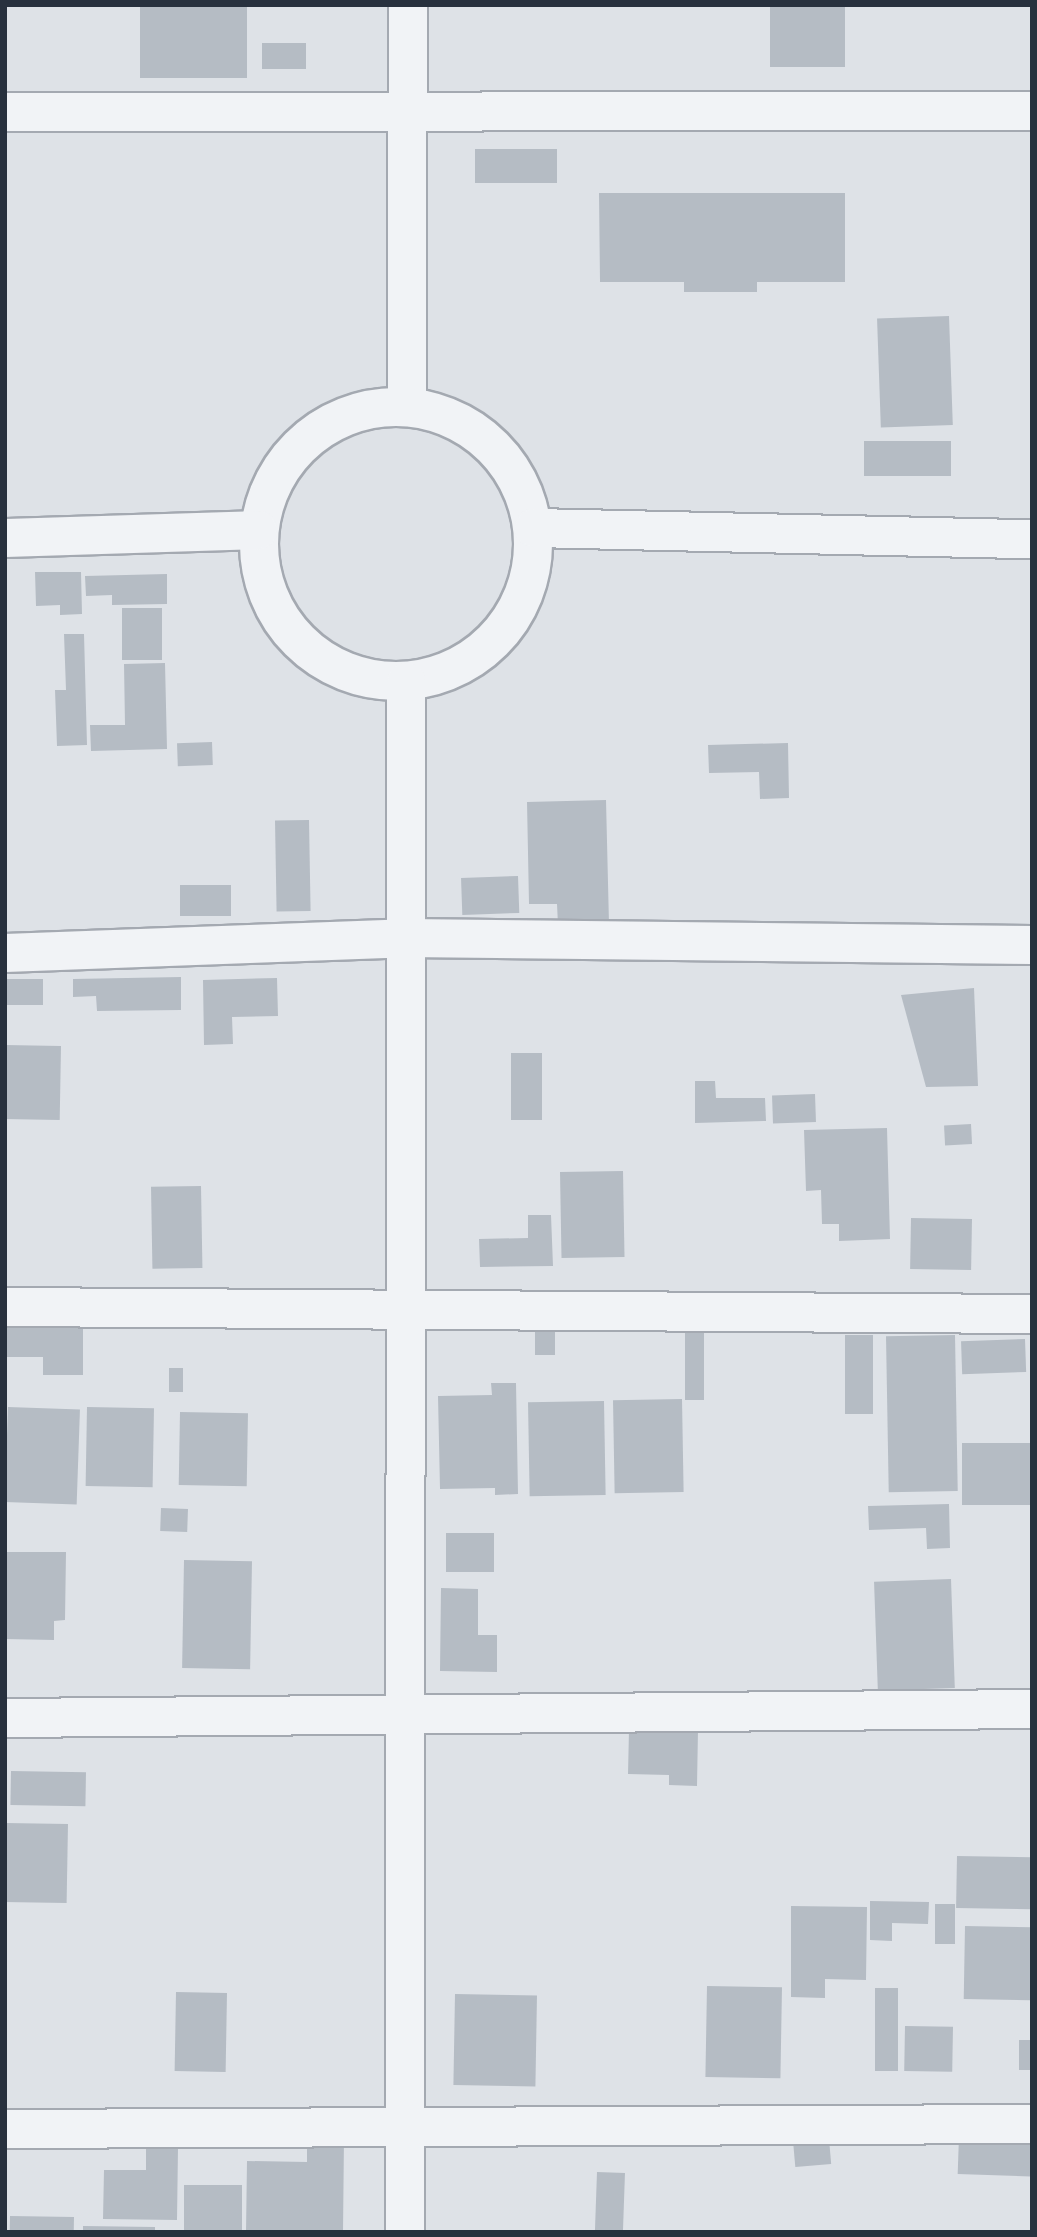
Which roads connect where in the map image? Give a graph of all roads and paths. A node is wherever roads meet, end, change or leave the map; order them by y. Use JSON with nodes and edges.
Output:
{"nodes":[{"id":1,"x":408,"y":5,"type":"edge"},
{"id":2,"x":408,"y":109,"type":"junction"},
{"id":3,"x":1032,"y":111,"type":"edge"},
{"id":4,"x":5,"y":112,"type":"edge"},
{"id":5,"x":407,"y":407,"type":"junction"},
{"id":6,"x":534,"y":528,"type":"junction"},
{"id":7,"x":258,"y":530,"type":"junction"},
{"id":8,"x":5,"y":538,"type":"edge"},
{"id":9,"x":1032,"y":539,"type":"edge"},
{"id":10,"x":406,"y":682,"type":"junction"},
{"id":11,"x":405,"y":938,"type":"junction"},
{"id":12,"x":1032,"y":945,"type":"edge"},
{"id":13,"x":5,"y":953,"type":"edge"},
{"id":14,"x":5,"y":1307,"type":"edge"},
{"id":15,"x":407,"y":1310,"type":"junction"},
{"id":16,"x":1032,"y":1314,"type":"edge"},
{"id":17,"x":1032,"y":1709,"type":"edge"},
{"id":18,"x":404,"y":1713,"type":"junction"},
{"id":19,"x":5,"y":1718,"type":"edge"},
{"id":20,"x":1032,"y":2124,"type":"edge"},
{"id":21,"x":405,"y":2127,"type":"junction"},
{"id":22,"x":5,"y":2129,"type":"edge"},
{"id":23,"x":405,"y":2232,"type":"edge"}],
"edges":[{"from":1,"to":2,"type":"street"},
{"from":2,"to":3,"type":"street"},
{"from":2,"to":4,"type":"street"},
{"from":2,"to":5,"type":"street"},
{"from":5,"to":6,"type":"street"},
{"from":5,"to":7,"type":"street"},
{"from":6,"to":9,"type":"street"},
{"from":6,"to":10,"type":"street"},
{"from":7,"to":8,"type":"street"},
{"from":7,"to":10,"type":"street"},
{"from":10,"to":11,"type":"street"},
{"from":11,"to":12,"type":"street"},
{"from":11,"to":13,"type":"street"},
{"from":11,"to":15,"type":"street"},
{"from":14,"to":15,"type":"street"},
{"from":15,"to":16,"type":"street"},
{"from":15,"to":18,"type":"street"},
{"from":17,"to":18,"type":"street"},
{"from":18,"to":19,"type":"street"},
{"from":18,"to":21,"type":"street"},
{"from":20,"to":21,"type":"street"},
{"from":21,"to":22,"type":"street"},
{"from":21,"to":23,"type":"street"}]}
